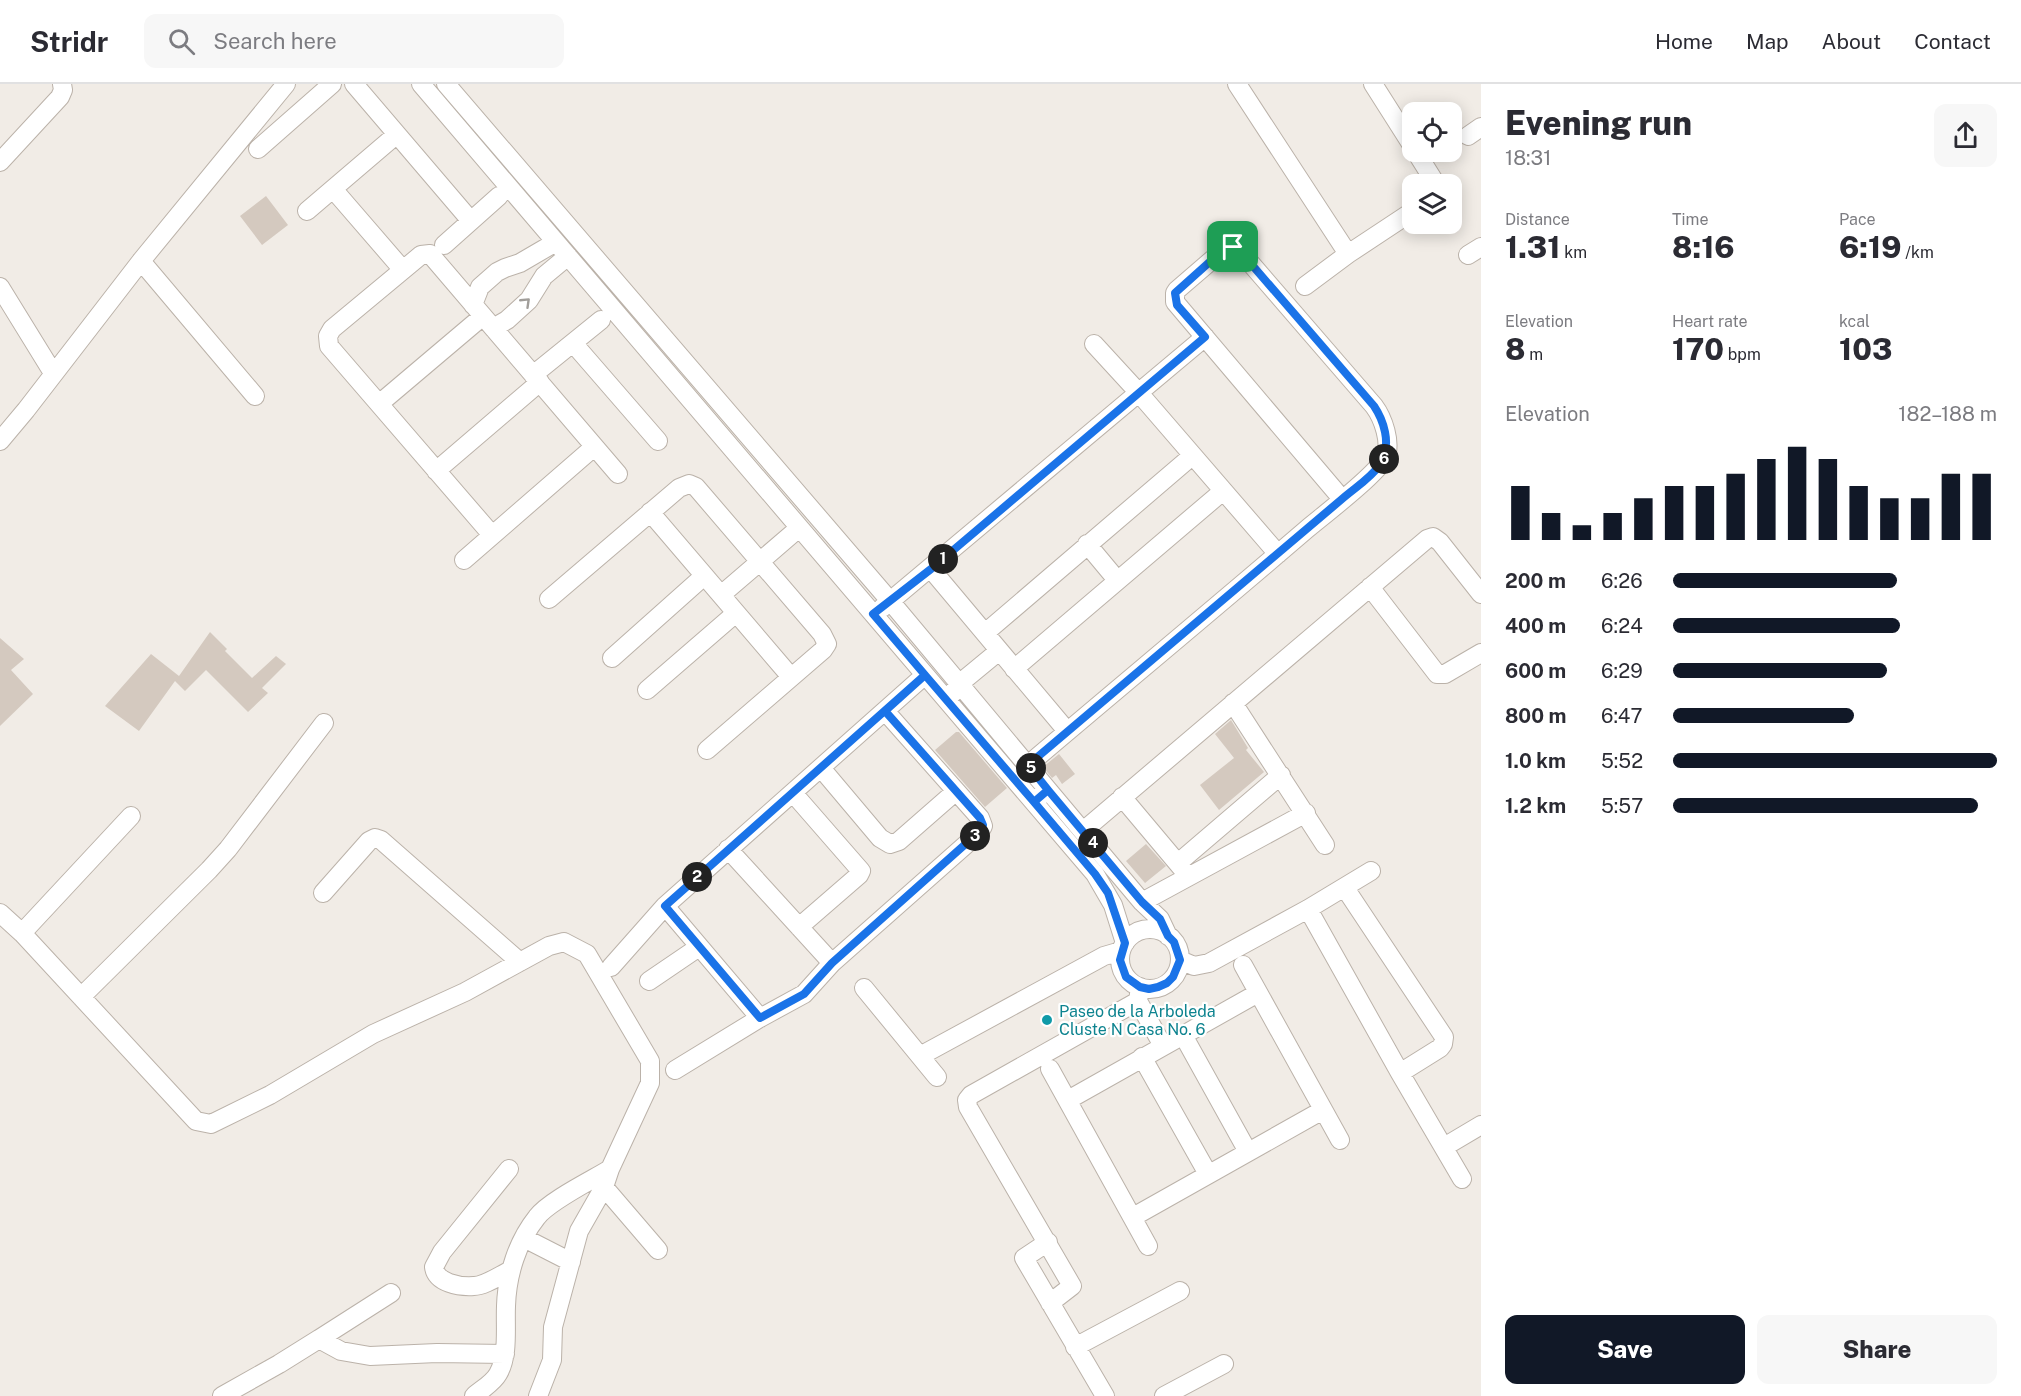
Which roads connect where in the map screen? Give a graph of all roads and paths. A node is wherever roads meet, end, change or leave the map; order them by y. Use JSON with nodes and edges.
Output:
{"nodes":[{"id":1,"x":62,"y":84,"type":"edge"},
{"id":2,"x":286,"y":84,"type":"edge"},
{"id":3,"x":332,"y":84,"type":"edge"},
{"id":4,"x":354,"y":84,"type":"edge"},
{"id":5,"x":421,"y":84,"type":"edge"},
{"id":6,"x":446,"y":84,"type":"edge"},
{"id":7,"x":1238,"y":84,"type":"edge"},
{"id":8,"x":1373,"y":84,"type":"edge"},
{"id":9,"x":1402,"y":130,"type":"edge"},
{"id":10,"x":396,"y":135,"type":"junction"},
{"id":11,"x":258,"y":149,"type":"dead end"},
{"id":12,"x":0,"y":162,"type":"edge"},
{"id":13,"x":333,"y":189,"type":"junction"},
{"id":14,"x":499,"y":196,"type":"dead end"},
{"id":15,"x":308,"y":211,"type":"dead end"},
{"id":16,"x":1402,"y":218,"type":"edge"},
{"id":17,"x":471,"y":221,"type":"junction"},
{"id":18,"x":556,"y":242,"type":"junction"},
{"id":19,"x":444,"y":245,"type":"dead end"},
{"id":20,"x":1348,"y":254,"type":"junction"},
{"id":21,"x":568,"y":256,"type":"junction"},
{"id":22,"x":141,"y":261,"type":"junction"},
{"id":23,"x":403,"y":270,"type":"junction"},
{"id":24,"x":1305,"y":286,"type":"dead end"},
{"id":25,"x":0,"y":287,"type":"edge"},
{"id":26,"x":483,"y":316,"type":"junction"},
{"id":27,"x":601,"y":320,"type":"dead end"},
{"id":28,"x":1205,"y":337,"type":"junction"},
{"id":29,"x":573,"y":343,"type":"junction"},
{"id":30,"x":1094,"y":344,"type":"dead end"},
{"id":31,"x":53,"y":374,"type":"junction"},
{"id":32,"x":537,"y":379,"type":"junction"},
{"id":33,"x":1139,"y":393,"type":"junction"},
{"id":34,"x":255,"y":396,"type":"dead end"},
{"id":35,"x":379,"y":404,"type":"junction"},
{"id":36,"x":0,"y":441,"type":"edge"},
{"id":37,"x":658,"y":441,"type":"dead end"},
{"id":38,"x":594,"y":447,"type":"junction"},
{"id":39,"x":1192,"y":456,"type":"junction"},
{"id":40,"x":436,"y":471,"type":"junction"},
{"id":41,"x":618,"y":474,"type":"dead end"},
{"id":42,"x":1223,"y":491,"type":"junction"},
{"id":43,"x":1342,"y":499,"type":"junction"},
{"id":44,"x":650,"y":512,"type":"junction"},
{"id":45,"x":799,"y":528,"type":"junction"},
{"id":46,"x":492,"y":535,"type":"junction"},
{"id":47,"x":1087,"y":544,"type":"junction"},
{"id":48,"x":1278,"y":554,"type":"junction"},
{"id":49,"x":464,"y":560,"type":"dead end"},
{"id":50,"x":761,"y":561,"type":"junction"},
{"id":51,"x":931,"y":569,"type":"junction"},
{"id":52,"x":704,"y":576,"type":"junction"},
{"id":53,"x":1117,"y":580,"type":"junction"},
{"id":54,"x":1370,"y":587,"type":"junction"},
{"id":55,"x":1481,"y":594,"type":"edge"},
{"id":56,"x":721,"y":595,"type":"junction"},
{"id":57,"x":549,"y":599,"type":"dead end"},
{"id":58,"x":891,"y":602,"type":"junction"},
{"id":59,"x":736,"y":613,"type":"junction"},
{"id":60,"x":873,"y":614,"type":"junction"},
{"id":61,"x":985,"y":633,"type":"junction"},
{"id":62,"x":999,"y":651,"type":"junction"},
{"id":63,"x":1481,"y":653,"type":"edge"},
{"id":64,"x":612,"y":658,"type":"dead end"},
{"id":65,"x":1014,"y":669,"type":"junction"},
{"id":66,"x":925,"y":675,"type":"junction"},
{"id":67,"x":791,"y":677,"type":"junction"},
{"id":68,"x":959,"y":684,"type":"junction"},
{"id":69,"x":647,"y":690,"type":"dead end"},
{"id":70,"x":946,"y":701,"type":"junction"},
{"id":71,"x":1233,"y":703,"type":"junction"},
{"id":72,"x":885,"y":711,"type":"junction"},
{"id":73,"x":324,"y":723,"type":"dead end"},
{"id":74,"x":1067,"y":731,"type":"junction"},
{"id":75,"x":707,"y":750,"type":"dead end"},
{"id":76,"x":1028,"y":765,"type":"junction"},
{"id":77,"x":821,"y":768,"type":"junction"},
{"id":78,"x":1281,"y":775,"type":"junction"},
{"id":79,"x":1048,"y":790,"type":"junction"},
{"id":80,"x":955,"y":792,"type":"junction"},
{"id":81,"x":793,"y":794,"type":"junction"},
{"id":82,"x":1122,"y":797,"type":"junction"},
{"id":83,"x":1034,"y":802,"type":"junction"},
{"id":84,"x":1306,"y":813,"type":"junction"},
{"id":85,"x":131,"y":816,"type":"dead end"},
{"id":86,"x":1083,"y":831,"type":"junction"},
{"id":87,"x":1325,"y":845,"type":"dead end"},
{"id":88,"x":728,"y":849,"type":"junction"},
{"id":89,"x":1183,"y":870,"type":"junction"},
{"id":90,"x":1371,"y":871,"type":"dead end"},
{"id":91,"x":1345,"y":888,"type":"junction"},
{"id":92,"x":323,"y":893,"type":"dead end"},
{"id":93,"x":1142,"y":902,"type":"junction"},
{"id":94,"x":665,"y":906,"type":"junction"},
{"id":95,"x":1308,"y":909,"type":"junction"},
{"id":96,"x":0,"y":913,"type":"edge"},
{"id":97,"x":799,"y":927,"type":"junction"},
{"id":98,"x":22,"y":933,"type":"junction"},
{"id":99,"x":1168,"y":936,"type":"junction"},
{"id":100,"x":699,"y":946,"type":"junction"},
{"id":101,"x":1123,"y":947,"type":"junction"},
{"id":102,"x":1180,"y":960,"type":"junction"},
{"id":103,"x":520,"y":962,"type":"junction"},
{"id":104,"x":832,"y":963,"type":"junction"},
{"id":105,"x":1244,"y":966,"type":"dead end"},
{"id":106,"x":611,"y":967,"type":"dead end"},
{"id":107,"x":649,"y":981,"type":"dead end"},
{"id":108,"x":864,"y":988,"type":"dead end"},
{"id":109,"x":1258,"y":993,"type":"junction"},
{"id":110,"x":1139,"y":994,"type":"junction"},
{"id":111,"x":81,"y":998,"type":"junction"},
{"id":112,"x":760,"y":1018,"type":"junction"},
{"id":113,"x":1183,"y":1035,"type":"junction"},
{"id":114,"x":1163,"y":1046,"type":"junction"},
{"id":115,"x":920,"y":1056,"type":"junction"},
{"id":116,"x":1142,"y":1057,"type":"junction"},
{"id":117,"x":1050,"y":1069,"type":"dead end"},
{"id":118,"x":675,"y":1070,"type":"dead end"},
{"id":119,"x":1400,"y":1073,"type":"junction"},
{"id":120,"x":937,"y":1077,"type":"dead end"},
{"id":121,"x":1068,"y":1100,"type":"junction"},
{"id":122,"x":1323,"y":1110,"type":"junction"},
{"id":123,"x":1481,"y":1125,"type":"edge"},
{"id":124,"x":1340,"y":1140,"type":"dead end"},
{"id":125,"x":1444,"y":1147,"type":"junction"},
{"id":126,"x":1248,"y":1152,"type":"junction"},
{"id":127,"x":509,"y":1169,"type":"dead end"},
{"id":128,"x":610,"y":1169,"type":"junction"},
{"id":129,"x":1208,"y":1174,"type":"junction"},
{"id":130,"x":1462,"y":1179,"type":"dead end"},
{"id":131,"x":604,"y":1187,"type":"junction"},
{"id":132,"x":1133,"y":1217,"type":"junction"},
{"id":133,"x":524,"y":1238,"type":"junction"},
{"id":134,"x":1048,"y":1242,"type":"junction"},
{"id":135,"x":1148,"y":1246,"type":"dead end"},
{"id":136,"x":658,"y":1250,"type":"dead end"},
{"id":137,"x":571,"y":1262,"type":"junction"},
{"id":138,"x":509,"y":1271,"type":"junction"},
{"id":139,"x":1180,"y":1290,"type":"dead end"},
{"id":140,"x":391,"y":1293,"type":"dead end"},
{"id":141,"x":1050,"y":1303,"type":"junction"},
{"id":142,"x":319,"y":1339,"type":"junction"},
{"id":143,"x":1075,"y":1347,"type":"junction"},
{"id":144,"x":505,"y":1354,"type":"junction"},
{"id":145,"x":1224,"y":1364,"type":"dead end"},
{"id":146,"x":222,"y":1396,"type":"edge"},
{"id":147,"x":474,"y":1396,"type":"edge"},
{"id":148,"x":538,"y":1396,"type":"edge"},
{"id":149,"x":1105,"y":1396,"type":"edge"},
{"id":150,"x":1164,"y":1396,"type":"edge"}],
"edges":[{"from":1,"to":12,"type":"street"},
{"from":2,"to":22,"type":"street"},
{"from":3,"to":11,"type":"street"},
{"from":4,"to":10,"type":"street"},
{"from":5,"to":18,"type":"street"},
{"from":6,"to":58,"type":"street"},
{"from":7,"to":20,"type":"street"},
{"from":8,"to":9,"type":"street"},
{"from":10,"to":13,"type":"street"},
{"from":10,"to":17,"type":"street"},
{"from":13,"to":15,"type":"street"},
{"from":13,"to":23,"type":"street"},
{"from":14,"to":17,"type":"street"},
{"from":16,"to":20,"type":"street"},
{"from":17,"to":19,"type":"street"},
{"from":18,"to":21,"type":"street"},
{"from":18,"to":26,"type":"street"},
{"from":20,"to":24,"type":"street"},
{"from":26,"to":21,"type":"street","one_way":true},
{"from":21,"to":45,"type":"street"},
{"from":22,"to":31,"type":"street"},
{"from":22,"to":34,"type":"street"},
{"from":23,"to":26,"type":"street"},
{"from":23,"to":35,"type":"street"},
{"from":25,"to":31,"type":"street"},
{"from":26,"to":32,"type":"street"},
{"from":26,"to":35,"type":"street"},
{"from":27,"to":29,"type":"street"},
{"from":28,"to":33,"type":"street"},
{"from":28,"to":43,"type":"street"},
{"from":28,"to":43,"type":"street"},
{"from":29,"to":32,"type":"street"},
{"from":29,"to":37,"type":"street"},
{"from":30,"to":33,"type":"street"},
{"from":31,"to":36,"type":"street"},
{"from":32,"to":38,"type":"street"},
{"from":32,"to":40,"type":"street"},
{"from":33,"to":39,"type":"street"},
{"from":33,"to":51,"type":"street"},
{"from":35,"to":40,"type":"street"},
{"from":38,"to":41,"type":"street"},
{"from":38,"to":46,"type":"street"},
{"from":39,"to":42,"type":"street"},
{"from":39,"to":47,"type":"street"},
{"from":40,"to":46,"type":"street"},
{"from":42,"to":48,"type":"street"},
{"from":42,"to":53,"type":"street"},
{"from":43,"to":48,"type":"street"},
{"from":44,"to":50,"type":"street"},
{"from":44,"to":52,"type":"street"},
{"from":44,"to":57,"type":"street"},
{"from":45,"to":50,"type":"street"},
{"from":45,"to":60,"type":"street"},
{"from":46,"to":49,"type":"street"},
{"from":47,"to":53,"type":"street"},
{"from":47,"to":61,"type":"street"},
{"from":48,"to":74,"type":"street"},
{"from":50,"to":56,"type":"street"},
{"from":50,"to":67,"type":"street"},
{"from":51,"to":58,"type":"street"},
{"from":51,"to":61,"type":"street"},
{"from":52,"to":56,"type":"street"},
{"from":52,"to":64,"type":"street"},
{"from":53,"to":65,"type":"street"},
{"from":54,"to":55,"type":"street"},
{"from":54,"to":63,"type":"street"},
{"from":54,"to":71,"type":"street"},
{"from":56,"to":59,"type":"street"},
{"from":58,"to":60,"type":"street"},
{"from":58,"to":68,"type":"street"},
{"from":59,"to":67,"type":"street"},
{"from":59,"to":69,"type":"street"},
{"from":60,"to":66,"type":"street"},
{"from":61,"to":62,"type":"street"},
{"from":62,"to":65,"type":"street"},
{"from":62,"to":68,"type":"street"},
{"from":65,"to":74,"type":"street"},
{"from":66,"to":70,"type":"street"},
{"from":66,"to":72,"type":"street"},
{"from":67,"to":75,"type":"street"},
{"from":68,"to":70,"type":"street"},
{"from":68,"to":76,"type":"street"},
{"from":70,"to":83,"type":"street"},
{"from":71,"to":78,"type":"street"},
{"from":71,"to":82,"type":"street"},
{"from":72,"to":77,"type":"street"},
{"from":72,"to":80,"type":"street"},
{"from":73,"to":111,"type":"street"},
{"from":74,"to":76,"type":"street"},
{"from":76,"to":79,"type":"street"},
{"from":77,"to":80,"type":"street"},
{"from":77,"to":81,"type":"street"},
{"from":78,"to":84,"type":"street"},
{"from":78,"to":89,"type":"street"},
{"from":79,"to":83,"type":"street"},
{"from":79,"to":86,"type":"street"},
{"from":80,"to":104,"type":"street"},
{"from":81,"to":88,"type":"street"},
{"from":81,"to":97,"type":"street"},
{"from":82,"to":86,"type":"street"},
{"from":82,"to":89,"type":"street"},
{"from":83,"to":101,"type":"street"},
{"from":84,"to":87,"type":"street"},
{"from":84,"to":89,"type":"street"},
{"from":85,"to":98,"type":"street"},
{"from":86,"to":93,"type":"street"},
{"from":88,"to":94,"type":"street"},
{"from":88,"to":97,"type":"street"},
{"from":89,"to":93,"type":"street"},
{"from":90,"to":91,"type":"street"},
{"from":91,"to":95,"type":"street"},
{"from":91,"to":119,"type":"street"},
{"from":92,"to":103,"type":"street"},
{"from":93,"to":99,"type":"street"},
{"from":94,"to":100,"type":"street"},
{"from":94,"to":106,"type":"street"},
{"from":95,"to":102,"type":"street"},
{"from":95,"to":119,"type":"street"},
{"from":96,"to":98,"type":"street"},
{"from":97,"to":104,"type":"street"},
{"from":98,"to":111,"type":"street"},
{"from":99,"to":101,"type":"street"},
{"from":99,"to":102,"type":"street"},
{"from":100,"to":107,"type":"street"},
{"from":100,"to":112,"type":"street"},
{"from":101,"to":110,"type":"street"},
{"from":101,"to":115,"type":"street"},
{"from":102,"to":110,"type":"street"},
{"from":103,"to":111,"type":"street"},
{"from":103,"to":128,"type":"street"},
{"from":104,"to":112,"type":"street"},
{"from":105,"to":109,"type":"street"},
{"from":108,"to":115,"type":"street"},
{"from":109,"to":113,"type":"street"},
{"from":109,"to":122,"type":"street"},
{"from":110,"to":114,"type":"street"},
{"from":110,"to":134,"type":"street"},
{"from":112,"to":118,"type":"street"},
{"from":113,"to":114,"type":"street"},
{"from":113,"to":126,"type":"street"},
{"from":114,"to":116,"type":"street"},
{"from":115,"to":120,"type":"street"},
{"from":116,"to":121,"type":"street"},
{"from":116,"to":129,"type":"street"},
{"from":117,"to":121,"type":"street"},
{"from":119,"to":125,"type":"street"},
{"from":121,"to":132,"type":"street"},
{"from":122,"to":124,"type":"street"},
{"from":122,"to":126,"type":"street"},
{"from":123,"to":125,"type":"street"},
{"from":125,"to":130,"type":"street"},
{"from":126,"to":129,"type":"street"},
{"from":127,"to":138,"type":"street"},
{"from":128,"to":131,"type":"street"},
{"from":128,"to":133,"type":"street"},
{"from":129,"to":132,"type":"street"},
{"from":131,"to":136,"type":"street"},
{"from":131,"to":137,"type":"street"},
{"from":132,"to":135,"type":"street"},
{"from":133,"to":137,"type":"street"},
{"from":133,"to":138,"type":"street"},
{"from":134,"to":141,"type":"street"},
{"from":134,"to":141,"type":"street"},
{"from":137,"to":148,"type":"street"},
{"from":138,"to":144,"type":"street"},
{"from":139,"to":143,"type":"street"},
{"from":140,"to":142,"type":"street"},
{"from":141,"to":143,"type":"street"},
{"from":142,"to":144,"type":"street"},
{"from":142,"to":146,"type":"street"},
{"from":143,"to":149,"type":"street"},
{"from":144,"to":147,"type":"street"},
{"from":145,"to":150,"type":"street"}]}
